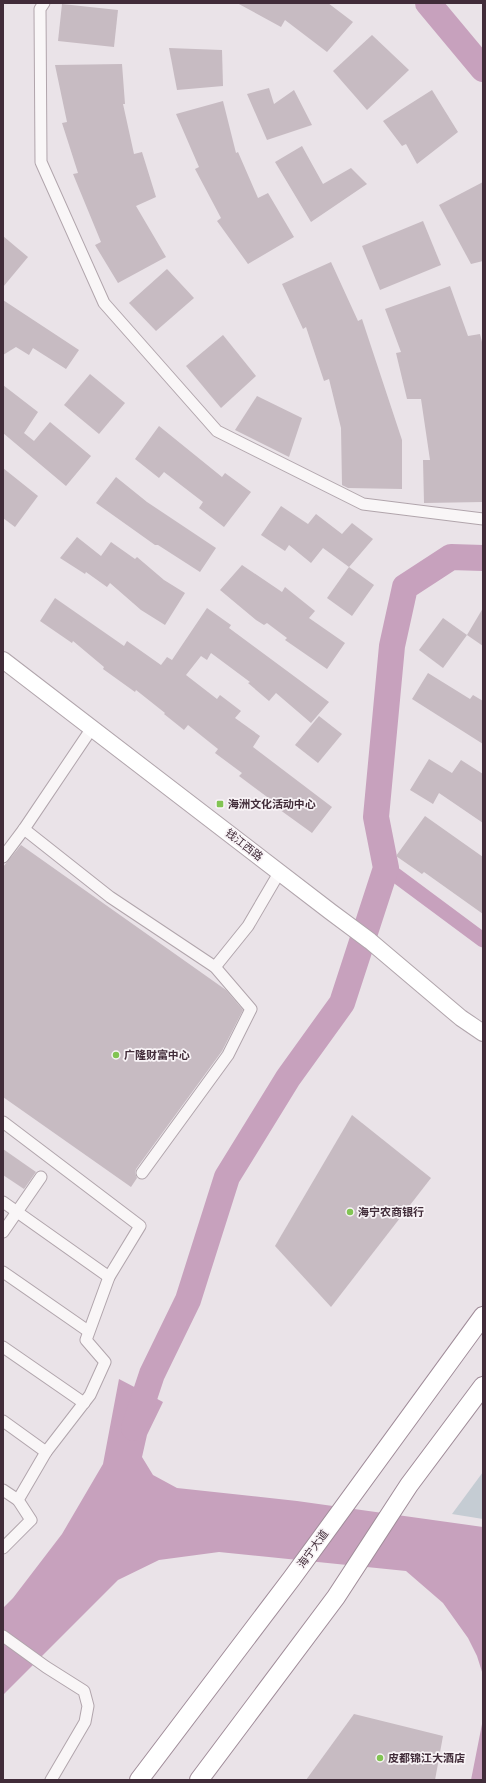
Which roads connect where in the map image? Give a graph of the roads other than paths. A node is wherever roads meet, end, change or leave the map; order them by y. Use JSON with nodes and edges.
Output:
{"nodes":[{"id":1,"x":44,"y":3,"type":"edge"},
{"id":2,"x":483,"y":519,"type":"edge"},
{"id":3,"x":3,"y":660,"type":"edge"},
{"id":4,"x":92,"y":728,"type":"junction"},
{"id":5,"x":24,"y":829,"type":"junction"},
{"id":6,"x":3,"y":856,"type":"edge"},
{"id":7,"x":279,"y":873,"type":"junction"},
{"id":8,"x":215,"y":967,"type":"junction"},
{"id":9,"x":483,"y":1033,"type":"edge"},
{"id":10,"x":3,"y":1122,"type":"edge"},
{"id":11,"x":142,"y":1173,"type":"dead end"},
{"id":12,"x":41,"y":1177,"type":"dead end"},
{"id":13,"x":3,"y":1202,"type":"edge"},
{"id":14,"x":17,"y":1212,"type":"junction"},
{"id":15,"x":3,"y":1232,"type":"edge"},
{"id":16,"x":3,"y":1272,"type":"edge"},
{"id":17,"x":109,"y":1277,"type":"junction"},
{"id":18,"x":483,"y":1316,"type":"edge"},
{"id":19,"x":88,"y":1332,"type":"junction"},
{"id":20,"x":3,"y":1347,"type":"edge"},
{"id":21,"x":483,"y":1386,"type":"edge"},
{"id":22,"x":483,"y":1395,"type":"edge"},
{"id":23,"x":84,"y":1403,"type":"junction"},
{"id":24,"x":465,"y":1410,"type":"junction"},
{"id":25,"x":3,"y":1421,"type":"edge"},
{"id":26,"x":46,"y":1452,"type":"junction"},
{"id":27,"x":3,"y":1490,"type":"edge"},
{"id":28,"x":18,"y":1500,"type":"junction"},
{"id":29,"x":3,"y":1548,"type":"edge"},
{"id":30,"x":3,"y":1636,"type":"edge"},
{"id":31,"x":51,"y":1780,"type":"edge"},
{"id":32,"x":139,"y":1780,"type":"edge"},
{"id":33,"x":199,"y":1780,"type":"edge"}],
"edges":[{"from":1,"to":2,"type":"street"},
{"from":3,"to":4,"type":"main road","name":"钱江西路"},
{"from":4,"to":5,"type":"street"},
{"from":4,"to":7,"type":"main road","name":"钱江西路"},
{"from":5,"to":6,"type":"street"},
{"from":5,"to":8,"type":"street"},
{"from":7,"to":8,"type":"street"},
{"from":7,"to":9,"type":"main road","name":"钱江西路"},
{"from":8,"to":11,"type":"street"},
{"from":10,"to":17,"type":"street"},
{"from":12,"to":14,"type":"street"},
{"from":13,"to":14,"type":"street"},
{"from":14,"to":15,"type":"street"},
{"from":14,"to":17,"type":"street"},
{"from":16,"to":19,"type":"street"},
{"from":17,"to":19,"type":"street"},
{"from":18,"to":32,"type":"highway","name":"海宁大道"},
{"from":19,"to":23,"type":"street"},
{"from":20,"to":23,"type":"street"},
{"from":21,"to":24,"type":"highway"},
{"from":22,"to":24,"type":"highway"},
{"from":23,"to":26,"type":"street"},
{"from":24,"to":33,"type":"highway"},
{"from":25,"to":26,"type":"street"},
{"from":26,"to":28,"type":"street"},
{"from":27,"to":28,"type":"street"},
{"from":28,"to":29,"type":"street"},
{"from":30,"to":31,"type":"street"}]}
